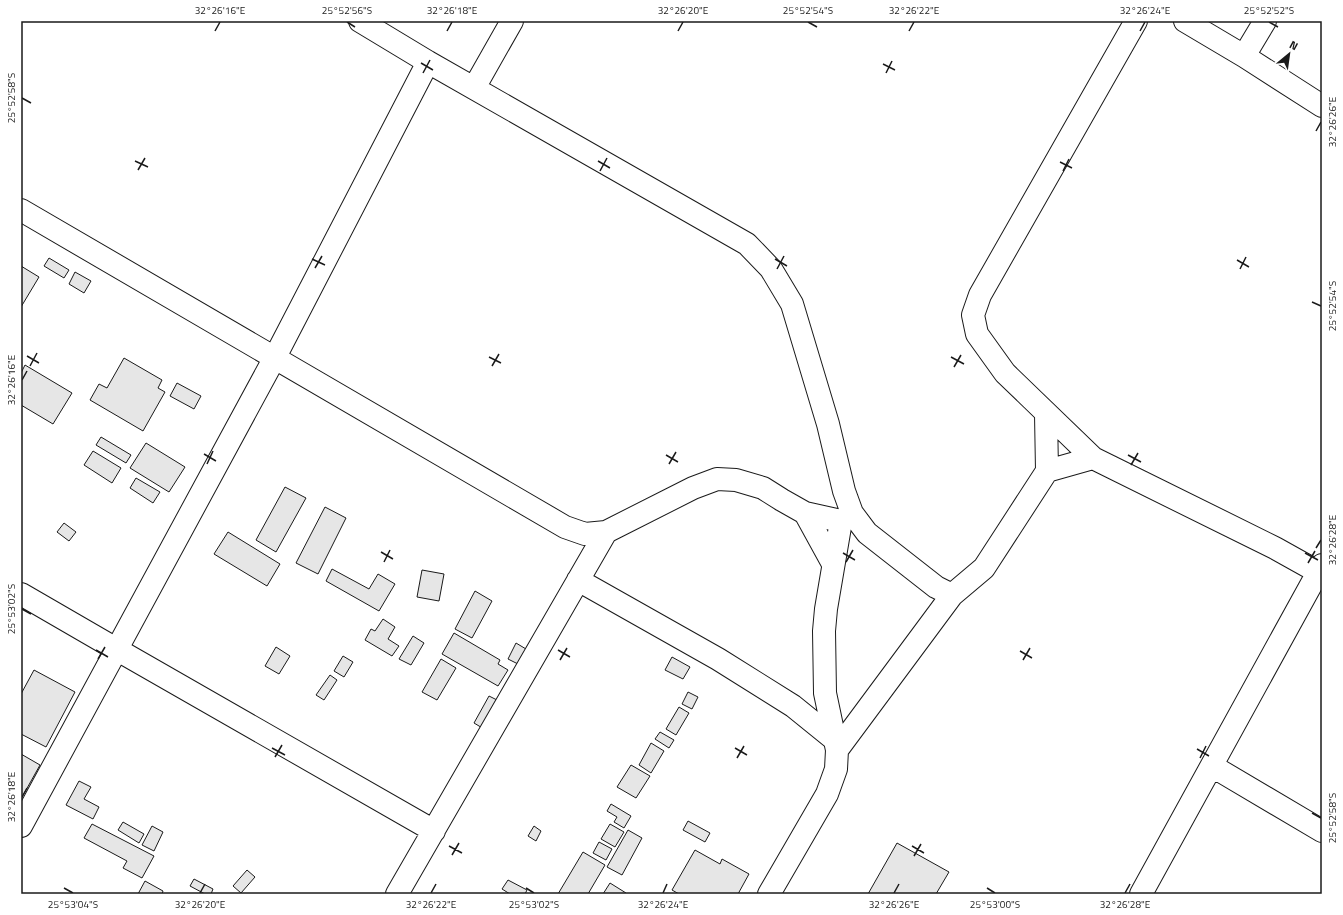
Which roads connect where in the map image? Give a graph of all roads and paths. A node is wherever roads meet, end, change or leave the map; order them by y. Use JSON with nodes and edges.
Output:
{"nodes":[{"id":1,"x":360,"y":21,"type":"edge"},
{"id":2,"x":512,"y":21,"type":"edge"},
{"id":3,"x":1136,"y":21,"type":"edge"},
{"id":4,"x":1185,"y":21,"type":"edge"},
{"id":5,"x":1264,"y":21,"type":"edge"},
{"id":6,"x":1244,"y":56,"type":"junction"},
{"id":7,"x":428,"y":62,"type":"junction"},
{"id":8,"x":474,"y":88,"type":"junction"},
{"id":9,"x":1322,"y":106,"type":"edge"},
{"id":10,"x":21,"y":210,"type":"edge"},
{"id":11,"x":274,"y":359,"type":"junction"},
{"id":12,"x":1046,"y":414,"type":"junction"},
{"id":13,"x":1093,"y":458,"type":"junction"},
{"id":14,"x":1047,"y":471,"type":"junction"},
{"id":15,"x":805,"y":513,"type":"junction"},
{"id":16,"x":846,"y":517,"type":"junction"},
{"id":17,"x":606,"y":532,"type":"junction"},
{"id":18,"x":833,"y":564,"type":"junction"},
{"id":19,"x":1320,"y":568,"type":"edge"},
{"id":20,"x":578,"y":580,"type":"junction"},
{"id":21,"x":21,"y":594,"type":"edge"},
{"id":22,"x":952,"y":595,"type":"junction"},
{"id":23,"x":116,"y":650,"type":"junction"},
{"id":24,"x":836,"y":745,"type":"junction"},
{"id":25,"x":1212,"y":766,"type":"junction"},
{"id":26,"x":21,"y":826,"type":"edge"},
{"id":27,"x":1322,"y":830,"type":"edge"},
{"id":28,"x":434,"y":832,"type":"junction"},
{"id":29,"x":397,"y":894,"type":"edge"},
{"id":30,"x":768,"y":894,"type":"edge"},
{"id":31,"x":1141,"y":894,"type":"edge"}],
"edges":[{"from":1,"to":7,"type":"street"},
{"from":2,"to":8,"type":"street"},
{"from":3,"to":12,"type":"street"},
{"from":4,"to":6,"type":"street"},
{"from":5,"to":6,"type":"street"},
{"from":6,"to":9,"type":"street"},
{"from":7,"to":8,"type":"street"},
{"from":7,"to":11,"type":"street"},
{"from":8,"to":16,"type":"street"},
{"from":10,"to":11,"type":"street"},
{"from":11,"to":17,"type":"street"},
{"from":11,"to":23,"type":"street"},
{"from":12,"to":13,"type":"street"},
{"from":12,"to":14,"type":"street"},
{"from":13,"to":14,"type":"street"},
{"from":13,"to":19,"type":"street"},
{"from":14,"to":22,"type":"street"},
{"from":15,"to":16,"type":"street"},
{"from":15,"to":17,"type":"street"},
{"from":15,"to":18,"type":"street"},
{"from":16,"to":18,"type":"street"},
{"from":16,"to":22,"type":"street"},
{"from":17,"to":20,"type":"street"},
{"from":18,"to":24,"type":"street"},
{"from":19,"to":25,"type":"street"},
{"from":20,"to":24,"type":"street"},
{"from":20,"to":28,"type":"street"},
{"from":21,"to":23,"type":"street"},
{"from":22,"to":24,"type":"street"},
{"from":23,"to":26,"type":"street"},
{"from":23,"to":28,"type":"street"},
{"from":24,"to":30,"type":"street"},
{"from":25,"to":27,"type":"street"},
{"from":25,"to":31,"type":"street"},
{"from":28,"to":29,"type":"street"}]}
